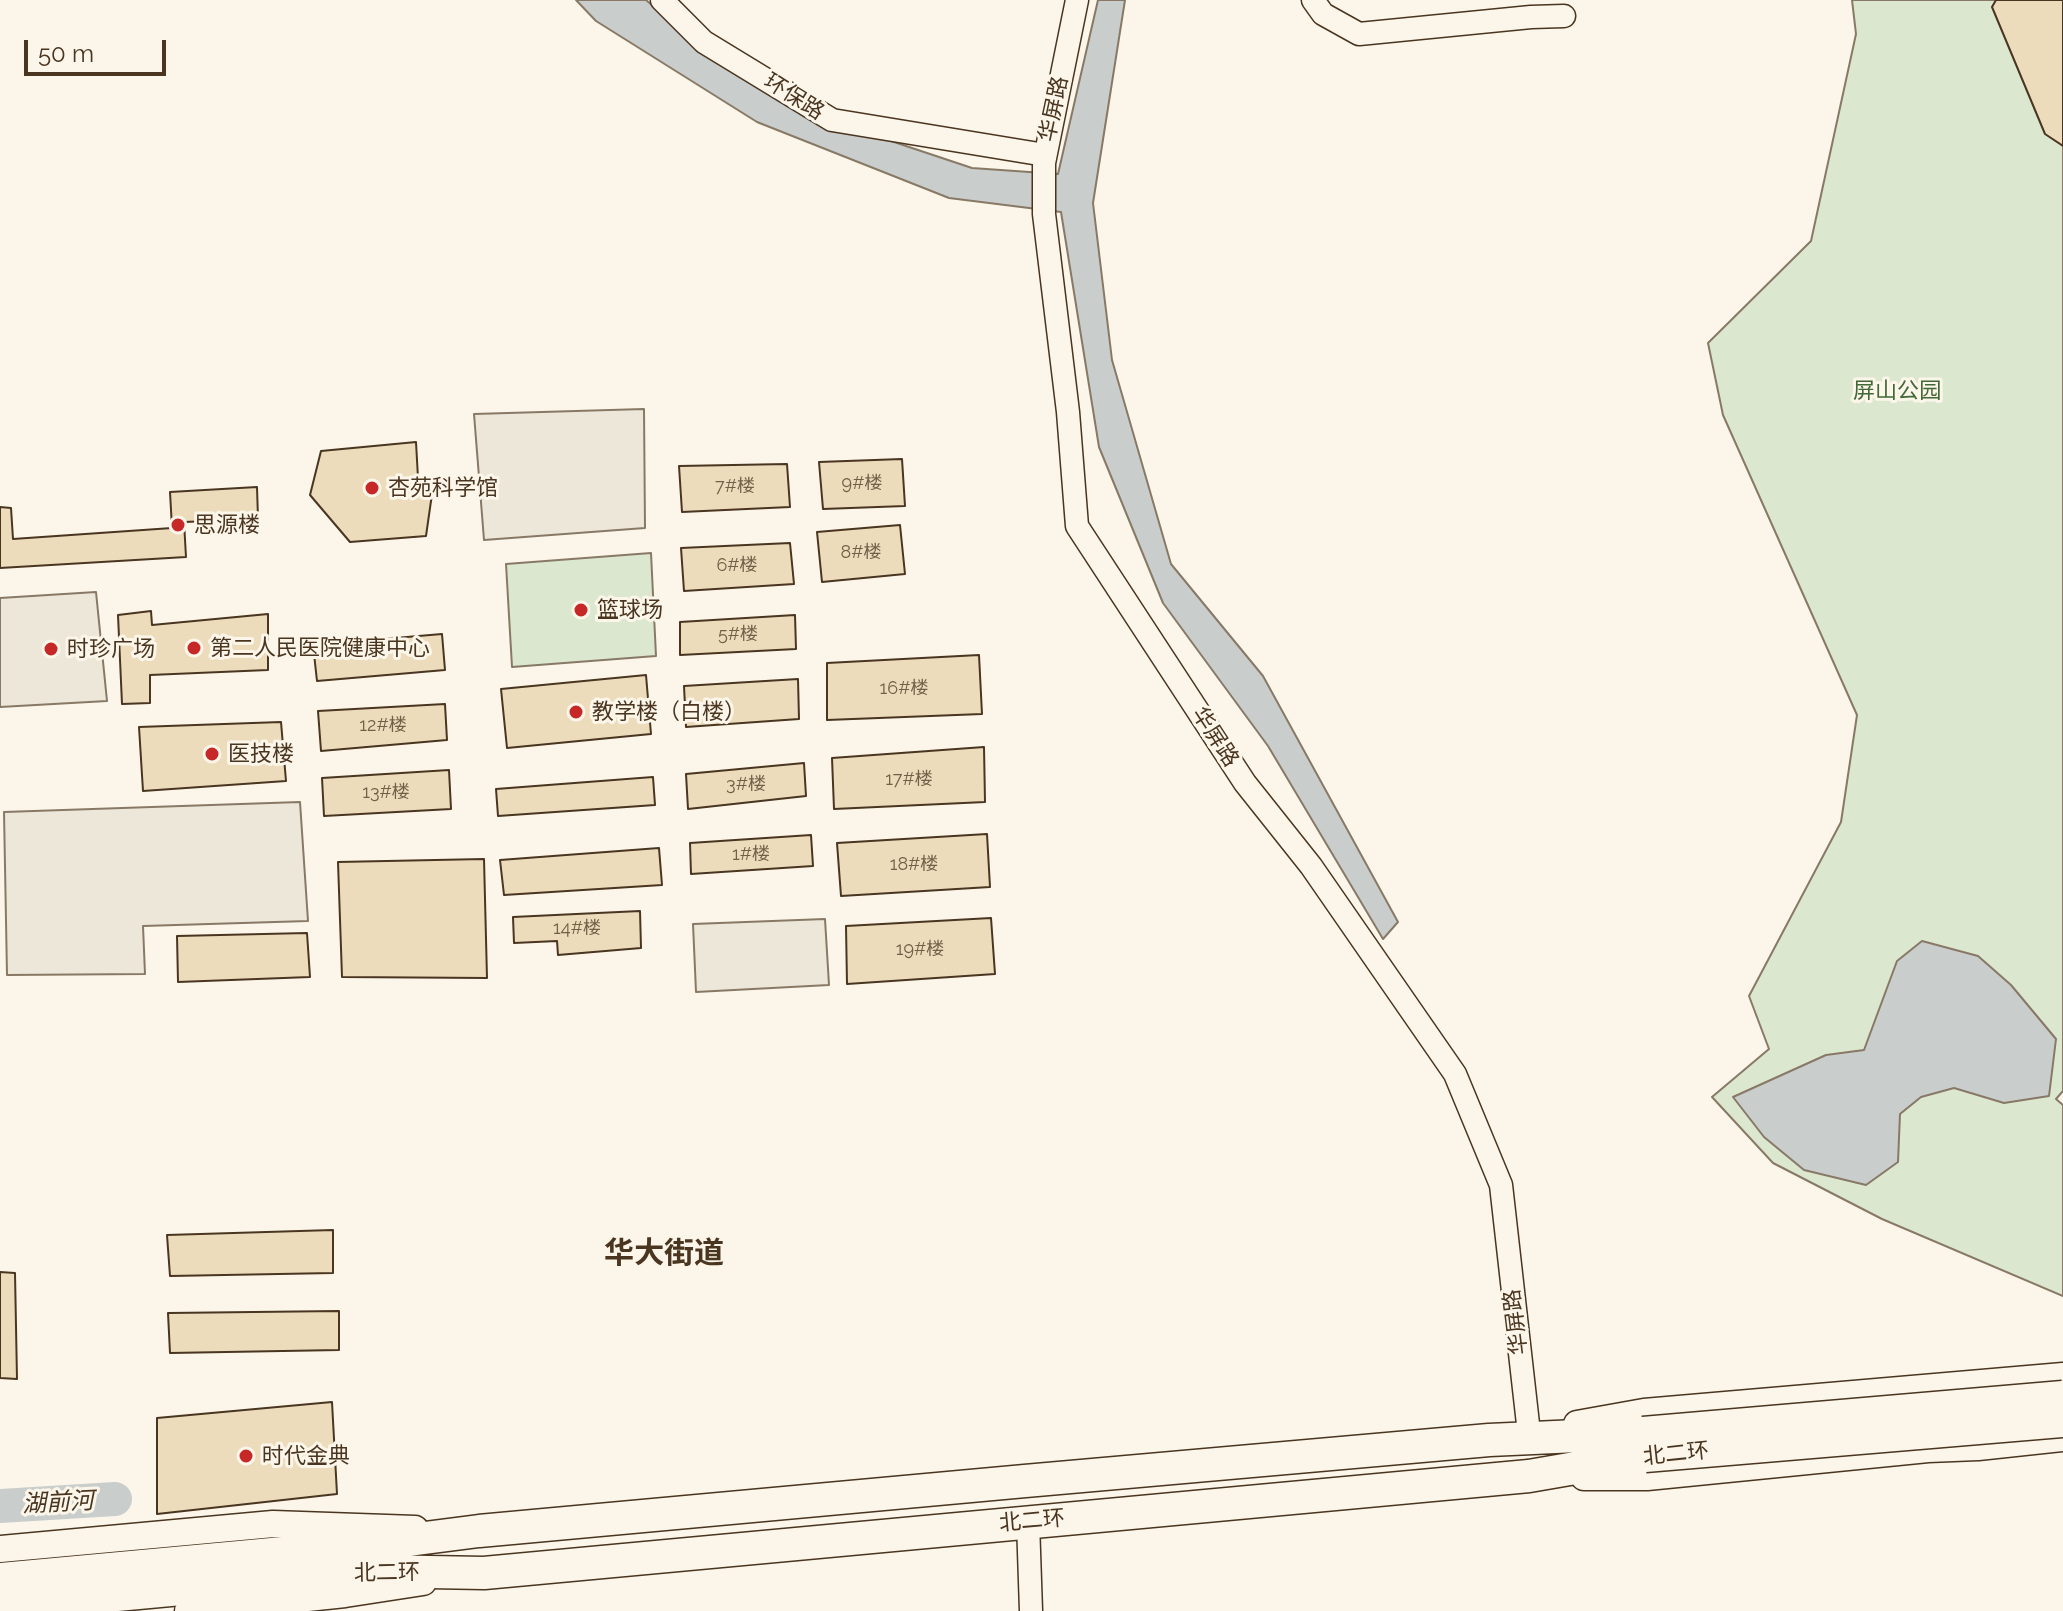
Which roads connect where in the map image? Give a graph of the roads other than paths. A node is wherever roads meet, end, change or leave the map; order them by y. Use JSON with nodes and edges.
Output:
{"nodes":[{"id":1,"x":662,"y":0,"type":"edge"},
{"id":2,"x":1077,"y":0,"type":"edge"},
{"id":3,"x":1313,"y":0,"type":"edge"},
{"id":4,"x":1564,"y":16,"type":"dead end"},
{"id":5,"x":1044,"y":159,"type":"junction"},
{"id":6,"x":2063,"y":1376,"type":"edge"},
{"id":7,"x":2033,"y":1378,"type":"junction"},
{"id":8,"x":2063,"y":1397,"type":"edge"},
{"id":9,"x":1529,"y":1433,"type":"junction"},
{"id":10,"x":2057,"y":1437,"type":"edge"},
{"id":11,"x":1489,"y":1440,"type":"junction"},
{"id":12,"x":1644,"y":1445,"type":"junction"},
{"id":13,"x":1529,"y":1476,"type":"junction"},
{"id":14,"x":1028,"y":1522,"type":"junction"},
{"id":15,"x":479,"y":1531,"type":"junction"},
{"id":16,"x":0,"y":1549,"type":"edge"},
{"id":17,"x":372,"y":1558,"type":"junction"},
{"id":18,"x":484,"y":1573,"type":"junction"},
{"id":19,"x":0,"y":1579,"type":"edge"},
{"id":20,"x":0,"y":1606,"type":"edge"},
{"id":21,"x":188,"y":1611,"type":"edge"},
{"id":22,"x":1031,"y":1611,"type":"edge"}],
"edges":[{"from":1,"to":5,"type":"street","name":"环保路"},
{"from":2,"to":5,"type":"street","name":"华屏路"},
{"from":3,"to":4,"type":"street"},
{"from":5,"to":9,"type":"street","name":"华屏路"},
{"from":6,"to":7,"type":"main road"},
{"from":7,"to":9,"type":"main road"},
{"from":7,"to":10,"type":"main road"},
{"from":8,"to":12,"type":"highway","name":"北二环","bridge":true},
{"from":9,"to":11,"type":"main road"},
{"from":10,"to":12,"type":"highway","name":"北二环","bridge":true},
{"from":10,"to":13,"type":"main road"},
{"from":11,"to":12,"type":"highway","name":"北二环"},
{"from":11,"to":15,"type":"highway","name":"北二环"},
{"from":12,"to":13,"type":"highway","name":"北二环"},
{"from":13,"to":14,"type":"highway","name":"北二环"},
{"from":14,"to":18,"type":"highway","name":"北二环"},
{"from":14,"to":22,"type":"street"},
{"from":15,"to":16,"type":"main road"},
{"from":15,"to":17,"type":"highway","name":"北二环"},
{"from":17,"to":18,"type":"highway","name":"北二环"},
{"from":17,"to":19,"type":"highway","name":"北二环"},
{"from":17,"to":20,"type":"highway","name":"北二环"},
{"from":18,"to":21,"type":"main road"}]}
